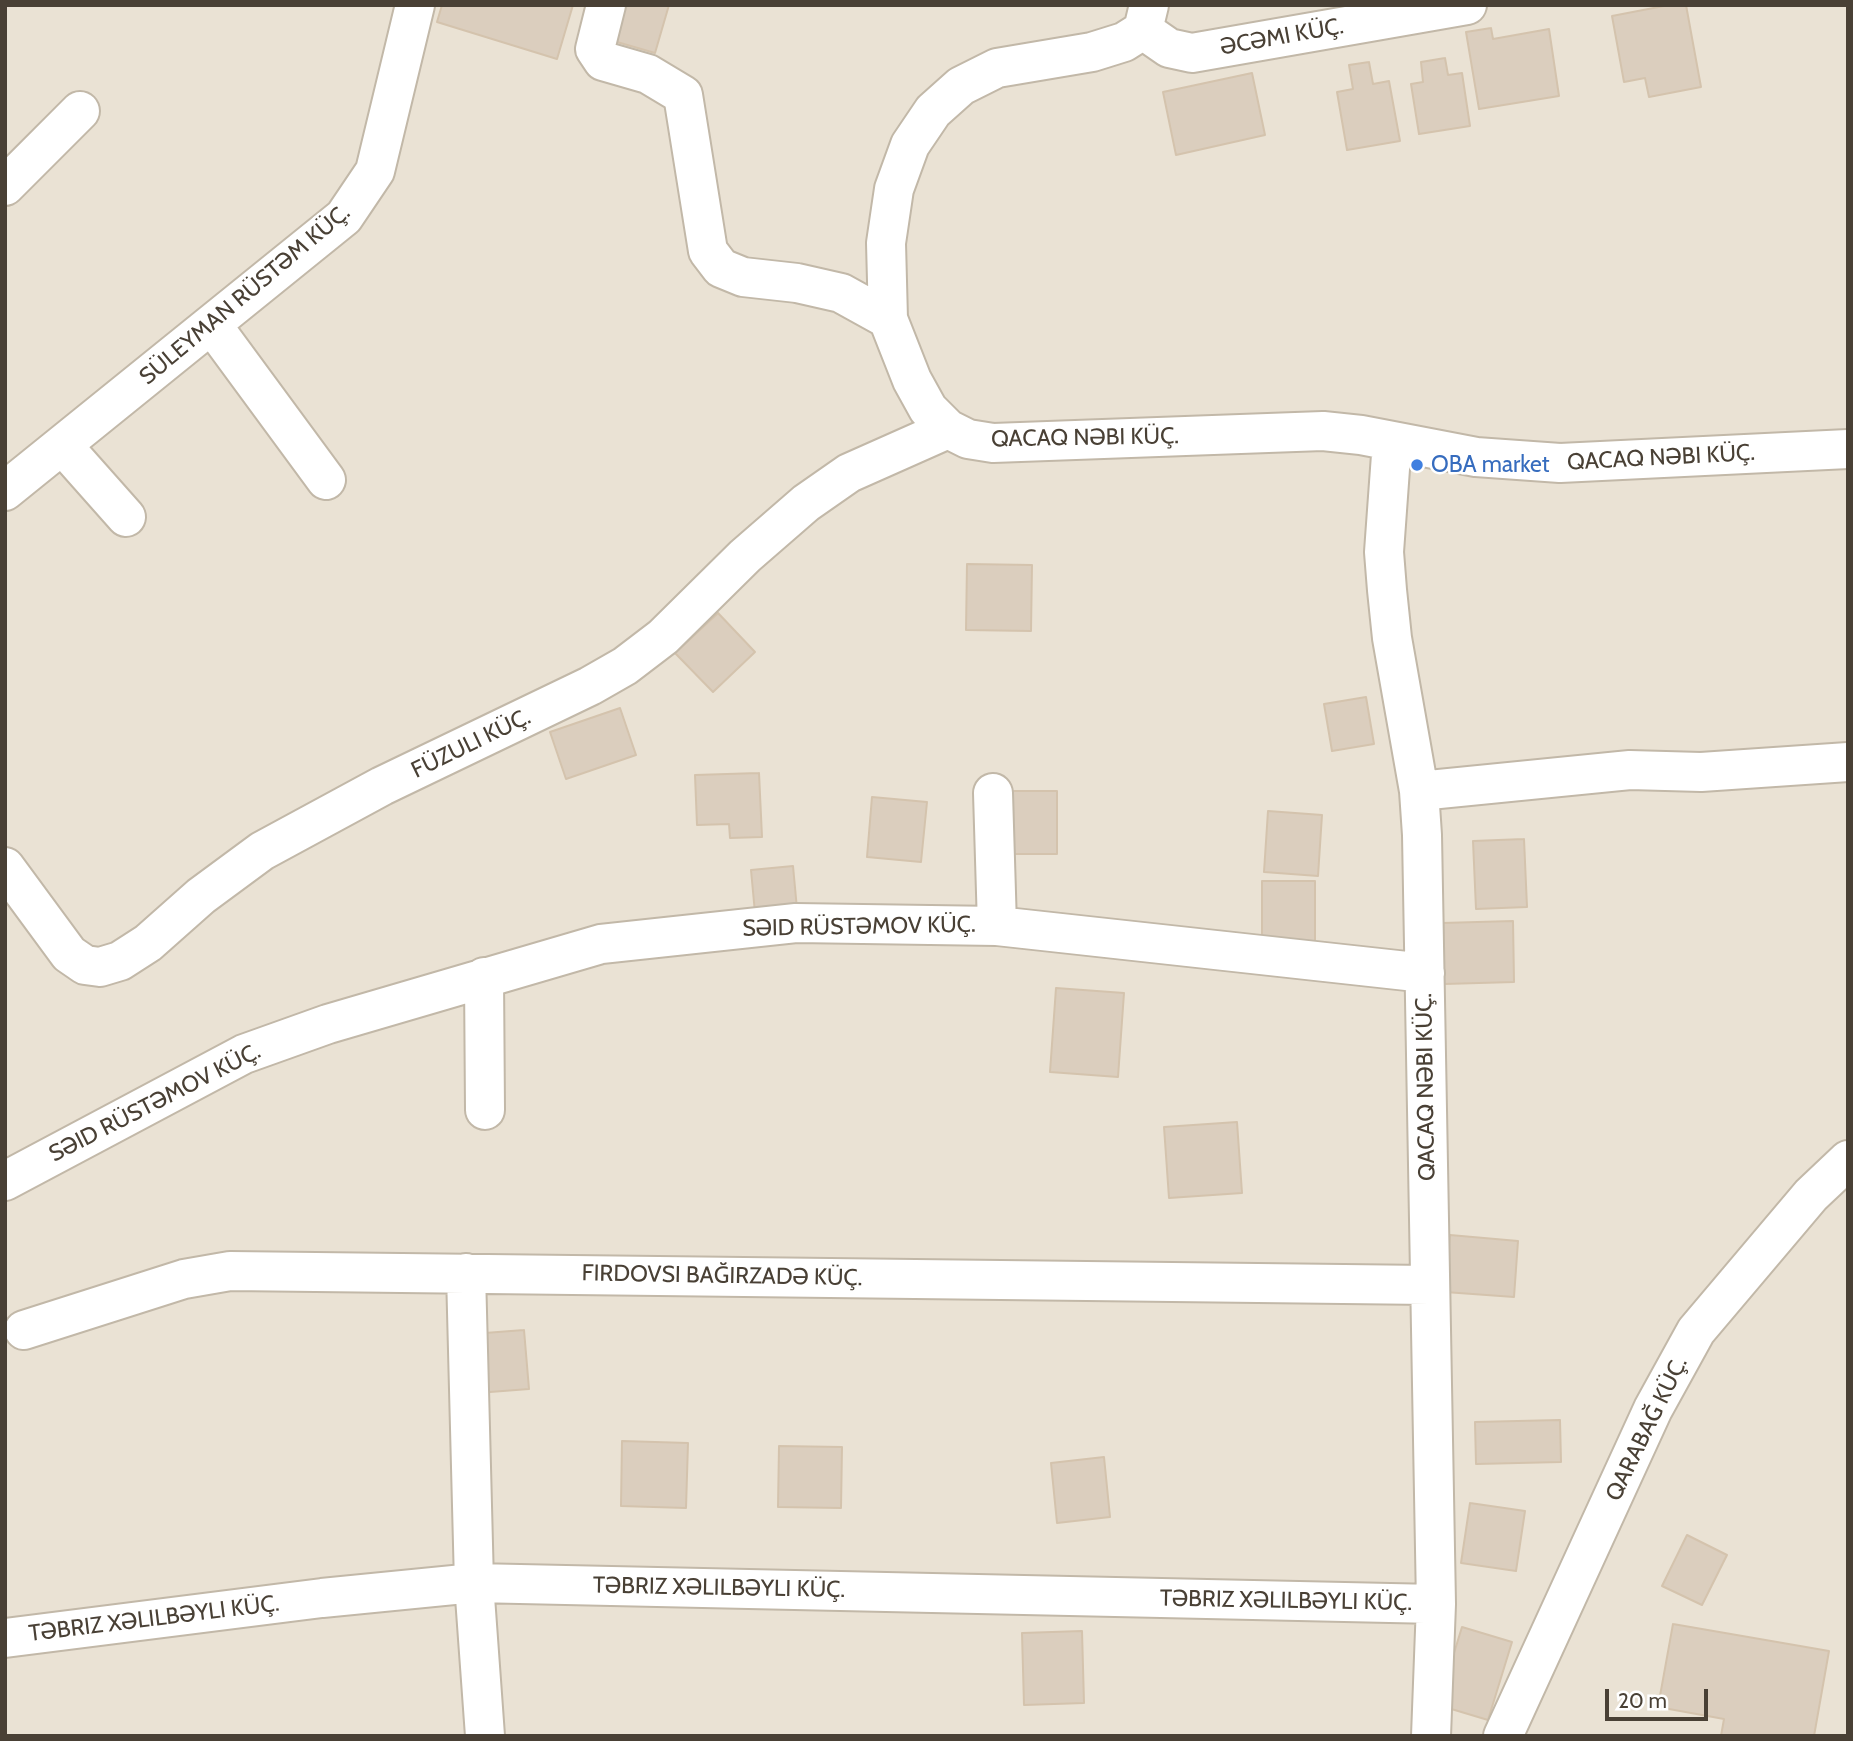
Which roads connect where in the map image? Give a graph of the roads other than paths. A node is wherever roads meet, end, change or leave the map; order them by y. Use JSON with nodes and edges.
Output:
{"nodes":[{"id":1,"x":415,"y":5,"type":"edge"},
{"id":2,"x":606,"y":5,"type":"edge"},
{"id":3,"x":1467,"y":5,"type":"edge"},
{"id":4,"x":1146,"y":18,"type":"edge"},
{"id":5,"x":80,"y":111,"type":"dead end"},
{"id":6,"x":5,"y":186,"type":"edge"},
{"id":7,"x":888,"y":319,"type":"junction"},
{"id":8,"x":212,"y":325,"type":"junction"},
{"id":9,"x":948,"y":429,"type":"junction"},
{"id":10,"x":1392,"y":441,"type":"junction"},
{"id":11,"x":63,"y":446,"type":"junction"},
{"id":12,"x":1848,"y":449,"type":"edge"},
{"id":13,"x":326,"y":480,"type":"dead end"},
{"id":14,"x":5,"y":491,"type":"edge"},
{"id":15,"x":126,"y":517,"type":"dead end"},
{"id":16,"x":1848,"y":762,"type":"edge"},
{"id":17,"x":1419,"y":791,"type":"junction"},
{"id":18,"x":993,"y":793,"type":"dead end"},
{"id":19,"x":9,"y":880,"type":"edge"},
{"id":20,"x":998,"y":926,"type":"junction"},
{"id":21,"x":1424,"y":973,"type":"junction"},
{"id":22,"x":484,"y":977,"type":"junction"},
{"id":23,"x":485,"y":1110,"type":"dead end"},
{"id":24,"x":1848,"y":1160,"type":"edge"},
{"id":25,"x":5,"y":1181,"type":"edge"},
{"id":26,"x":466,"y":1273,"type":"junction"},
{"id":27,"x":1429,"y":1285,"type":"junction"},
{"id":28,"x":24,"y":1330,"type":"dead end"},
{"id":29,"x":474,"y":1583,"type":"junction"},
{"id":30,"x":1436,"y":1604,"type":"junction"},
{"id":31,"x":5,"y":1638,"type":"edge"},
{"id":32,"x":485,"y":1736,"type":"edge"},
{"id":33,"x":1432,"y":1736,"type":"edge"},
{"id":34,"x":1503,"y":1736,"type":"edge"}],
"edges":[{"from":1,"to":8,"type":"street","name":"SÜLEYMAN RÜSTƏM KÜÇ."},
{"from":2,"to":7,"type":"street"},
{"from":3,"to":4,"type":"street","name":"ƏCƏMI KÜÇ."},
{"from":4,"to":7,"type":"street"},
{"from":5,"to":6,"type":"street"},
{"from":7,"to":9,"type":"street"},
{"from":8,"to":11,"type":"street","name":"SÜLEYMAN RÜSTƏM KÜÇ."},
{"from":8,"to":13,"type":"street"},
{"from":9,"to":10,"type":"street","name":"QACAQ NƏBI KÜÇ."},
{"from":9,"to":19,"type":"street","name":"FÜZULI KÜÇ."},
{"from":10,"to":12,"type":"street","name":"QACAQ NƏBI KÜÇ."},
{"from":10,"to":17,"type":"street","name":"QACAQ NƏBI KÜÇ."},
{"from":11,"to":14,"type":"street","name":"SÜLEYMAN RÜSTƏM KÜÇ."},
{"from":11,"to":15,"type":"street"},
{"from":16,"to":17,"type":"street"},
{"from":17,"to":21,"type":"street","name":"QACAQ NƏBI KÜÇ."},
{"from":18,"to":20,"type":"street"},
{"from":20,"to":21,"type":"street","name":"SƏID RÜSTƏMOV KÜÇ."},
{"from":20,"to":22,"type":"street","name":"SƏID RÜSTƏMOV KÜÇ."},
{"from":21,"to":27,"type":"street","name":"QACAQ NƏBI KÜÇ."},
{"from":22,"to":23,"type":"street"},
{"from":22,"to":25,"type":"street","name":"SƏID RÜSTƏMOV KÜÇ."},
{"from":24,"to":34,"type":"street","name":"QARABAĞ KÜÇ."},
{"from":26,"to":27,"type":"street"},
{"from":26,"to":28,"type":"street"},
{"from":26,"to":29,"type":"street"},
{"from":27,"to":30,"type":"street","name":"QACAQ NƏBI KÜÇ."},
{"from":29,"to":30,"type":"street","name":"TƏBRIZ XƏLILBƏYLI KÜÇ."},
{"from":29,"to":31,"type":"street","name":"TƏBRIZ XƏLILBƏYLI KÜÇ."},
{"from":29,"to":32,"type":"street"},
{"from":30,"to":33,"type":"street","name":"QACAQ NƏBI KÜÇ."}]}
